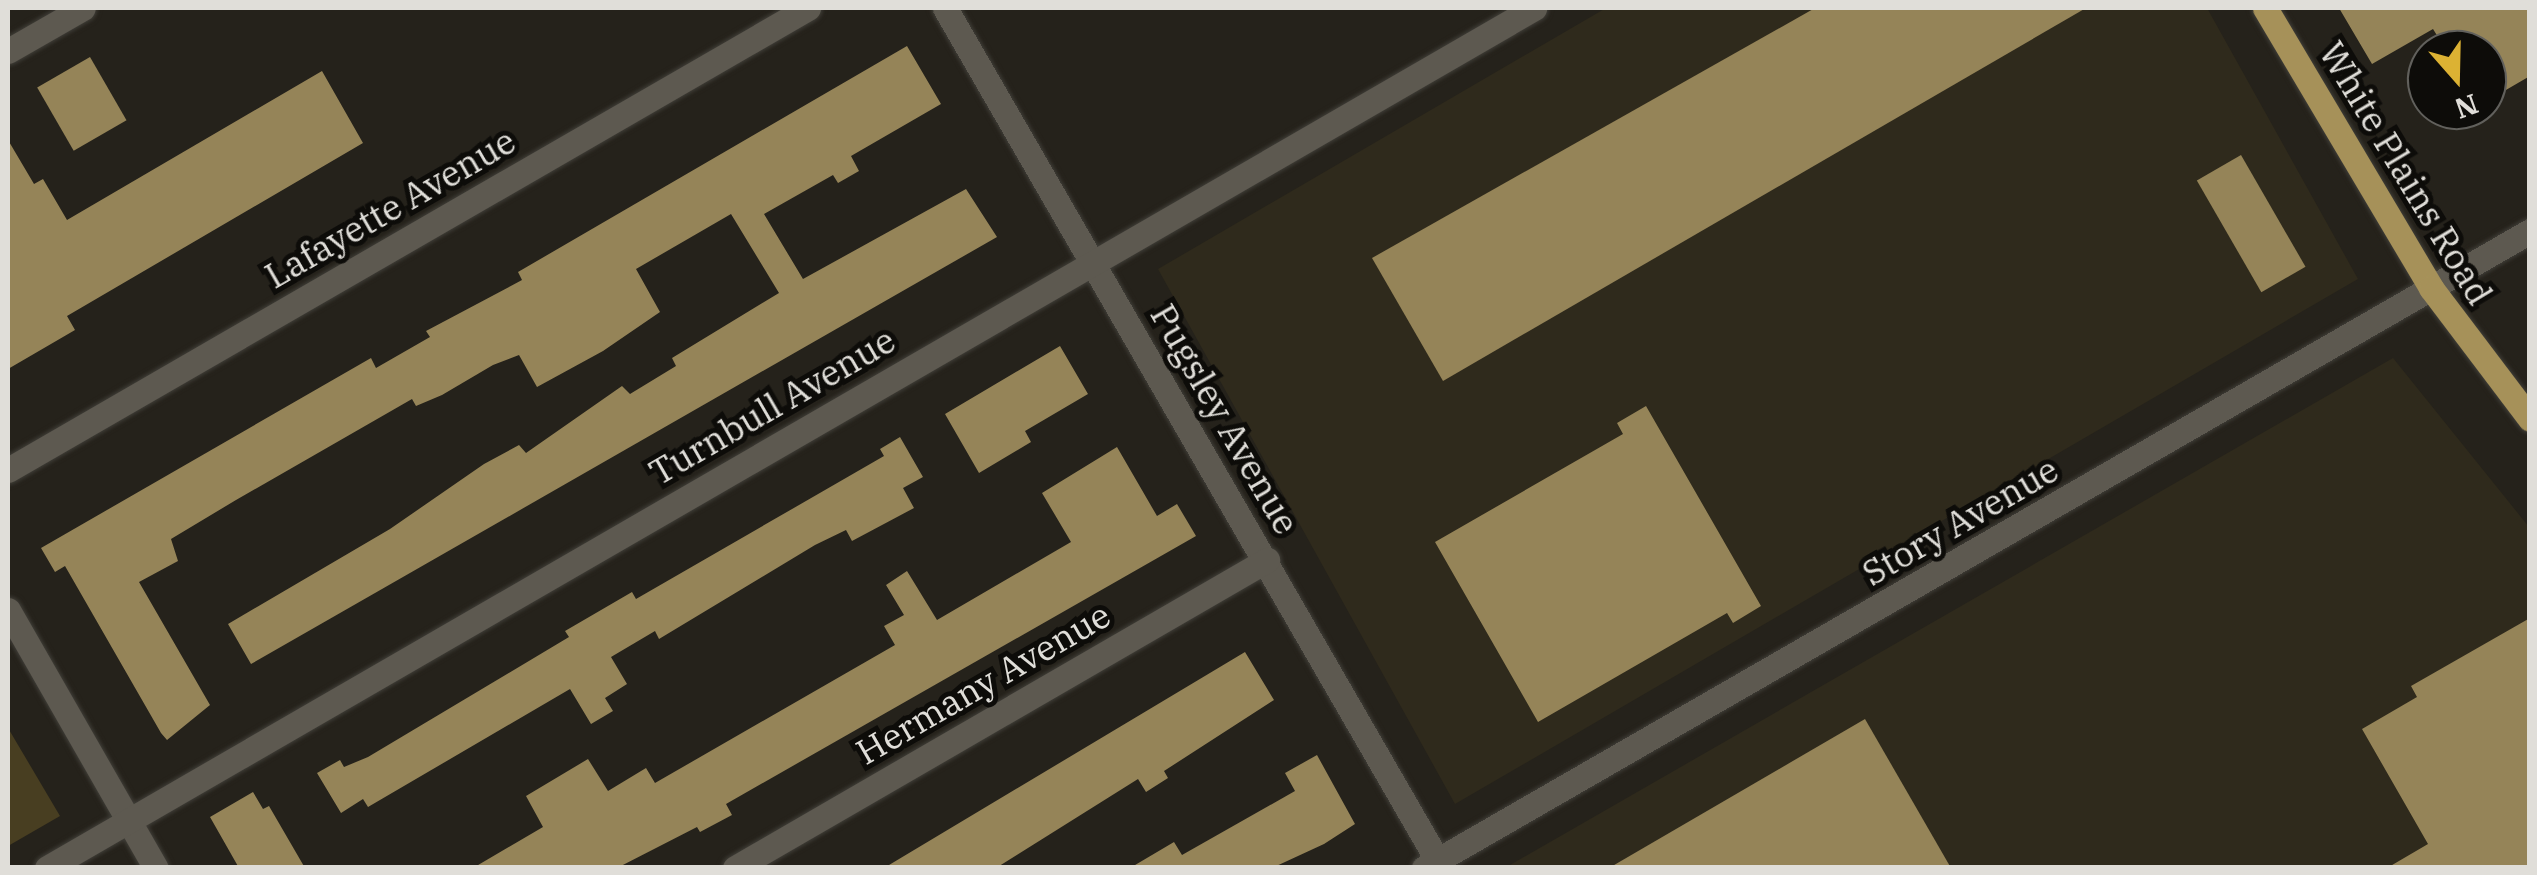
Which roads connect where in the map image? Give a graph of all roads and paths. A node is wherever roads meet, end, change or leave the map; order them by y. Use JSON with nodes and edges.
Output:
{"nodes":[{"id":1,"x":82,"y":8,"type":"edge"},
{"id":2,"x":808,"y":8,"type":"edge"},
{"id":3,"x":945,"y":8,"type":"edge"},
{"id":4,"x":1534,"y":8,"type":"edge"},
{"id":5,"x":2265,"y":8,"type":"edge"},
{"id":6,"x":8,"y":51,"type":"edge"},
{"id":7,"x":2530,"y":231,"type":"edge"},
{"id":8,"x":1092,"y":262,"type":"junction"},
{"id":9,"x":2431,"y":288,"type":"junction"},
{"id":10,"x":2530,"y":419,"type":"edge"},
{"id":11,"x":8,"y":470,"type":"edge"},
{"id":12,"x":1267,"y":560,"type":"junction"},
{"id":13,"x":8,"y":610,"type":"edge"},
{"id":14,"x":128,"y":820,"type":"junction"},
{"id":15,"x":1435,"y":865,"type":"edge"},
{"id":16,"x":47,"y":868,"type":"edge"},
{"id":17,"x":156,"y":868,"type":"edge"},
{"id":18,"x":735,"y":868,"type":"edge"}],
"edges":[{"from":1,"to":6,"type":"street"},
{"from":2,"to":11,"type":"street","name":"Lafayette Avenue"},
{"from":3,"to":8,"type":"street","name":"Pugsley Avenue"},
{"from":4,"to":8,"type":"street","name":"Turnbull Avenue"},
{"from":5,"to":9,"type":"main road","name":"White Plains Road"},
{"from":7,"to":9,"type":"street","name":"Story Avenue"},
{"from":8,"to":12,"type":"street","name":"Pugsley Avenue"},
{"from":8,"to":14,"type":"street","name":"Turnbull Avenue"},
{"from":9,"to":10,"type":"main road","name":"White Plains Road"},
{"from":9,"to":15,"type":"street","name":"Story Avenue"},
{"from":12,"to":15,"type":"street","name":"Pugsley Avenue"},
{"from":12,"to":18,"type":"street","name":"Hermany Avenue"},
{"from":13,"to":14,"type":"street"},
{"from":14,"to":16,"type":"street","name":"Turnbull Avenue"},
{"from":14,"to":17,"type":"street"}]}
